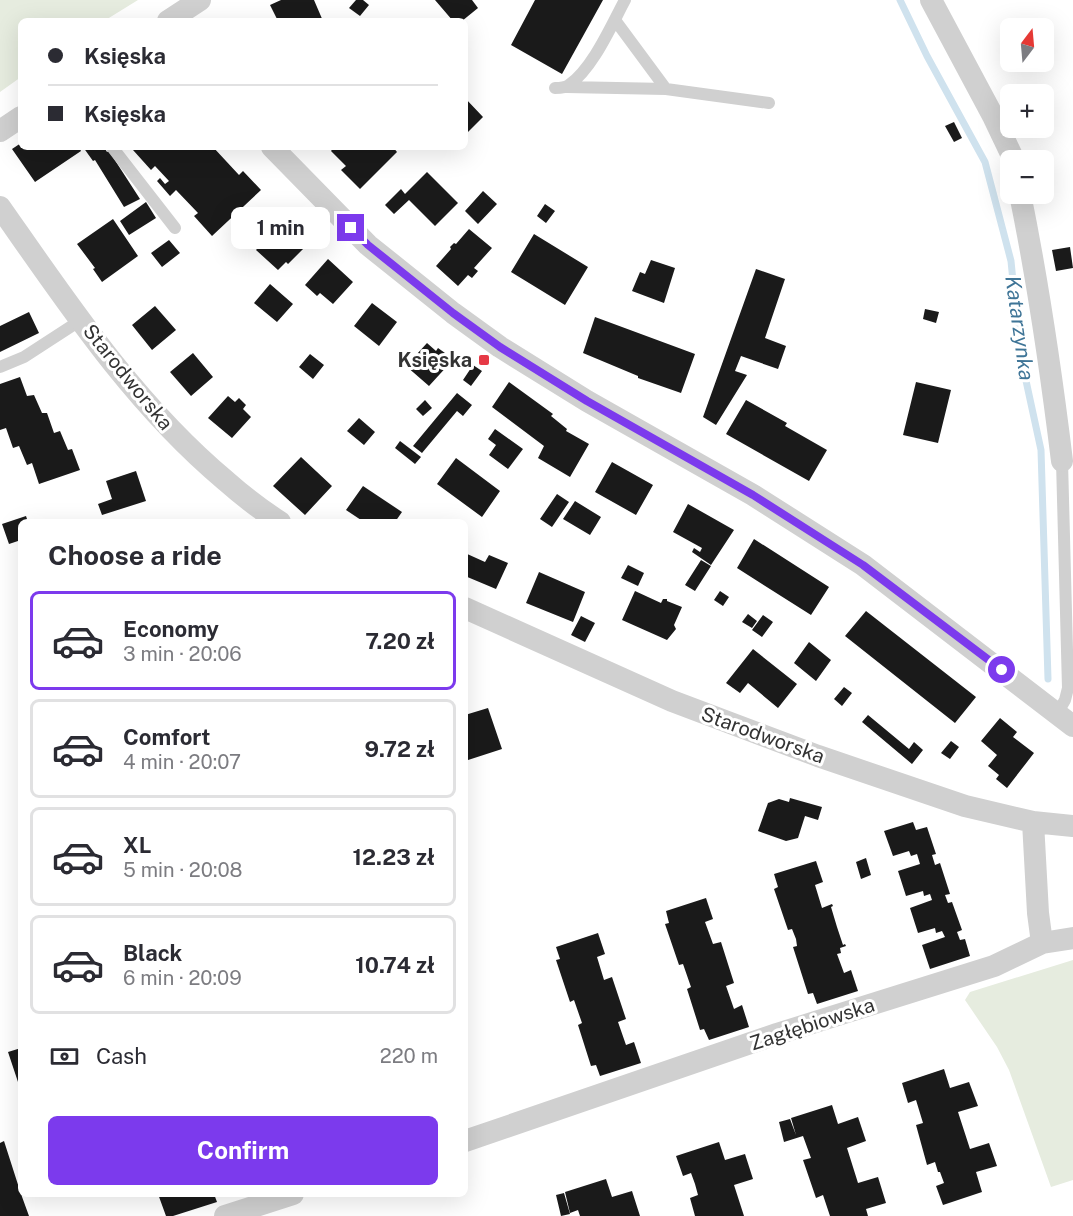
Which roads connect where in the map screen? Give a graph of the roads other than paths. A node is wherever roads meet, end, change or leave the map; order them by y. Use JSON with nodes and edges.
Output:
{"nodes":[{"id":1,"x":200,"y":0,"type":"edge"},
{"id":2,"x":625,"y":0,"type":"edge"},
{"id":3,"x":930,"y":0,"type":"edge"},
{"id":4,"x":173,"y":18,"type":"edge"},
{"id":5,"x":615,"y":20,"type":"junction"},
{"id":6,"x":666,"y":89,"type":"junction"},
{"id":7,"x":769,"y":103,"type":"dead end"},
{"id":8,"x":18,"y":119,"type":"edge"},
{"id":9,"x":0,"y":131,"type":"edge"},
{"id":10,"x":114,"y":150,"type":"edge"},
{"id":11,"x":275,"y":150,"type":"edge"},
{"id":12,"x":1009,"y":150,"type":"edge"},
{"id":13,"x":1022,"y":204,"type":"edge"},
{"id":14,"x":0,"y":207,"type":"edge"},
{"id":15,"x":176,"y":228,"type":"dead end"},
{"id":16,"x":81,"y":320,"type":"junction"},
{"id":17,"x":0,"y":367,"type":"edge"},
{"id":18,"x":1062,"y":461,"type":"joint"},
{"id":19,"x":275,"y":519,"type":"edge"},
{"id":20,"x":468,"y":609,"type":"edge"},
{"id":21,"x":1065,"y":720,"type":"edge"},
{"id":22,"x":1032,"y":822,"type":"junction"},
{"id":23,"x":1073,"y":826,"type":"edge"},
{"id":24,"x":1073,"y":938,"type":"edge"},
{"id":25,"x":1042,"y":943,"type":"junction"},
{"id":26,"x":468,"y":1140,"type":"edge"},
{"id":27,"x":284,"y":1197,"type":"edge"},
{"id":28,"x":225,"y":1216,"type":"edge"}],
"edges":[{"from":1,"to":4,"type":"street"},
{"from":2,"to":5,"type":"lane"},
{"from":3,"to":12,"type":"street"},
{"from":5,"to":6,"type":"lane"},
{"from":5,"to":6,"type":"lane"},
{"from":6,"to":7,"type":"lane"},
{"from":8,"to":9,"type":"street"},
{"from":10,"to":15,"type":"lane"},
{"from":11,"to":21,"type":"street"},
{"from":13,"to":18,"type":"street"},
{"from":14,"to":16,"type":"street","name":"Starodworska"},
{"from":16,"to":17,"type":"lane"},
{"from":16,"to":19,"type":"street","name":"Starodworska"},
{"from":18,"to":21,"type":"lane"},
{"from":20,"to":22,"type":"street","name":"Starodworska"},
{"from":22,"to":23,"type":"street","name":"Starodworska"},
{"from":22,"to":25,"type":"street"},
{"from":24,"to":25,"type":"street","name":"Zagłębiowska"},
{"from":25,"to":26,"type":"street","name":"Zagłębiowska"},
{"from":27,"to":28,"type":"street"}]}
